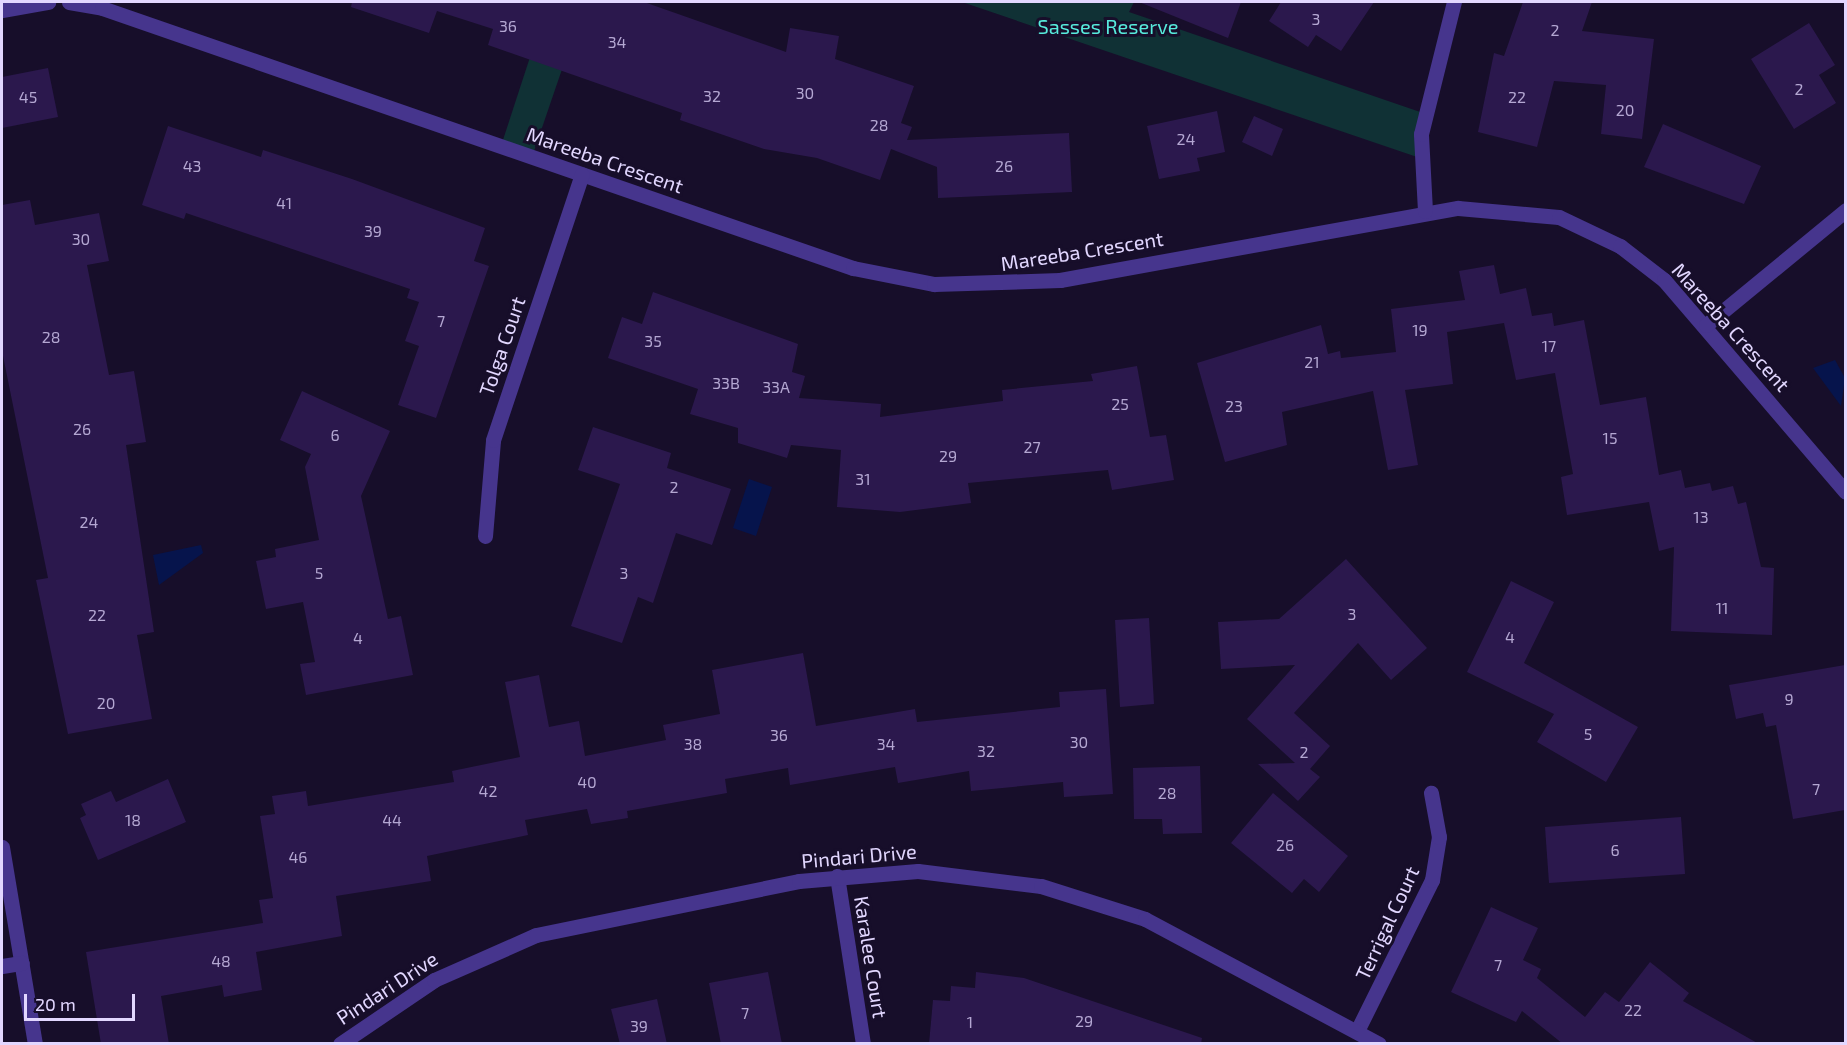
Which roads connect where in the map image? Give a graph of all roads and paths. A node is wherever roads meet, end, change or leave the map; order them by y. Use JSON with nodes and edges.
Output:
{"nodes":[{"id":1,"x":48,"y":2,"type":"edge"},
{"id":2,"x":69,"y":2,"type":"edge"},
{"id":3,"x":1454,"y":2,"type":"edge"},
{"id":4,"x":2,"y":10,"type":"edge"},
{"id":5,"x":582,"y":174,"type":"junction"},
{"id":6,"x":1845,"y":210,"type":"edge"},
{"id":7,"x":1425,"y":211,"type":"junction"},
{"id":8,"x":1706,"y":325,"type":"junction"},
{"id":9,"x":1845,"y":492,"type":"edge"},
{"id":10,"x":485,"y":536,"type":"dead end"},
{"id":11,"x":1431,"y":793,"type":"dead end"},
{"id":12,"x":2,"y":847,"type":"edge"},
{"id":13,"x":837,"y":876,"type":"junction"},
{"id":14,"x":22,"y":963,"type":"junction"},
{"id":15,"x":2,"y":966,"type":"edge"},
{"id":16,"x":1357,"y":1031,"type":"junction"},
{"id":17,"x":34,"y":1044,"type":"edge"},
{"id":18,"x":340,"y":1044,"type":"edge"},
{"id":19,"x":863,"y":1044,"type":"edge"},
{"id":20,"x":1379,"y":1044,"type":"edge"}],
"edges":[{"from":1,"to":4,"type":"street"},
{"from":2,"to":5,"type":"street","name":"Mareeba Crescent"},
{"from":3,"to":7,"type":"street"},
{"from":5,"to":7,"type":"street","name":"Mareeba Crescent"},
{"from":5,"to":10,"type":"street","name":"Tolga Court"},
{"from":6,"to":8,"type":"street"},
{"from":7,"to":8,"type":"street","name":"Mareeba Crescent"},
{"from":8,"to":9,"type":"street","name":"Mareeba Crescent"},
{"from":11,"to":16,"type":"street","name":"Terrigal Court"},
{"from":12,"to":14,"type":"street"},
{"from":13,"to":16,"type":"street","name":"Pindari Drive"},
{"from":13,"to":18,"type":"street","name":"Pindari Drive"},
{"from":13,"to":19,"type":"street","name":"Karalee Court"},
{"from":14,"to":15,"type":"street"},
{"from":14,"to":17,"type":"street"},
{"from":16,"to":20,"type":"street","name":"Pindari Drive"}]}
